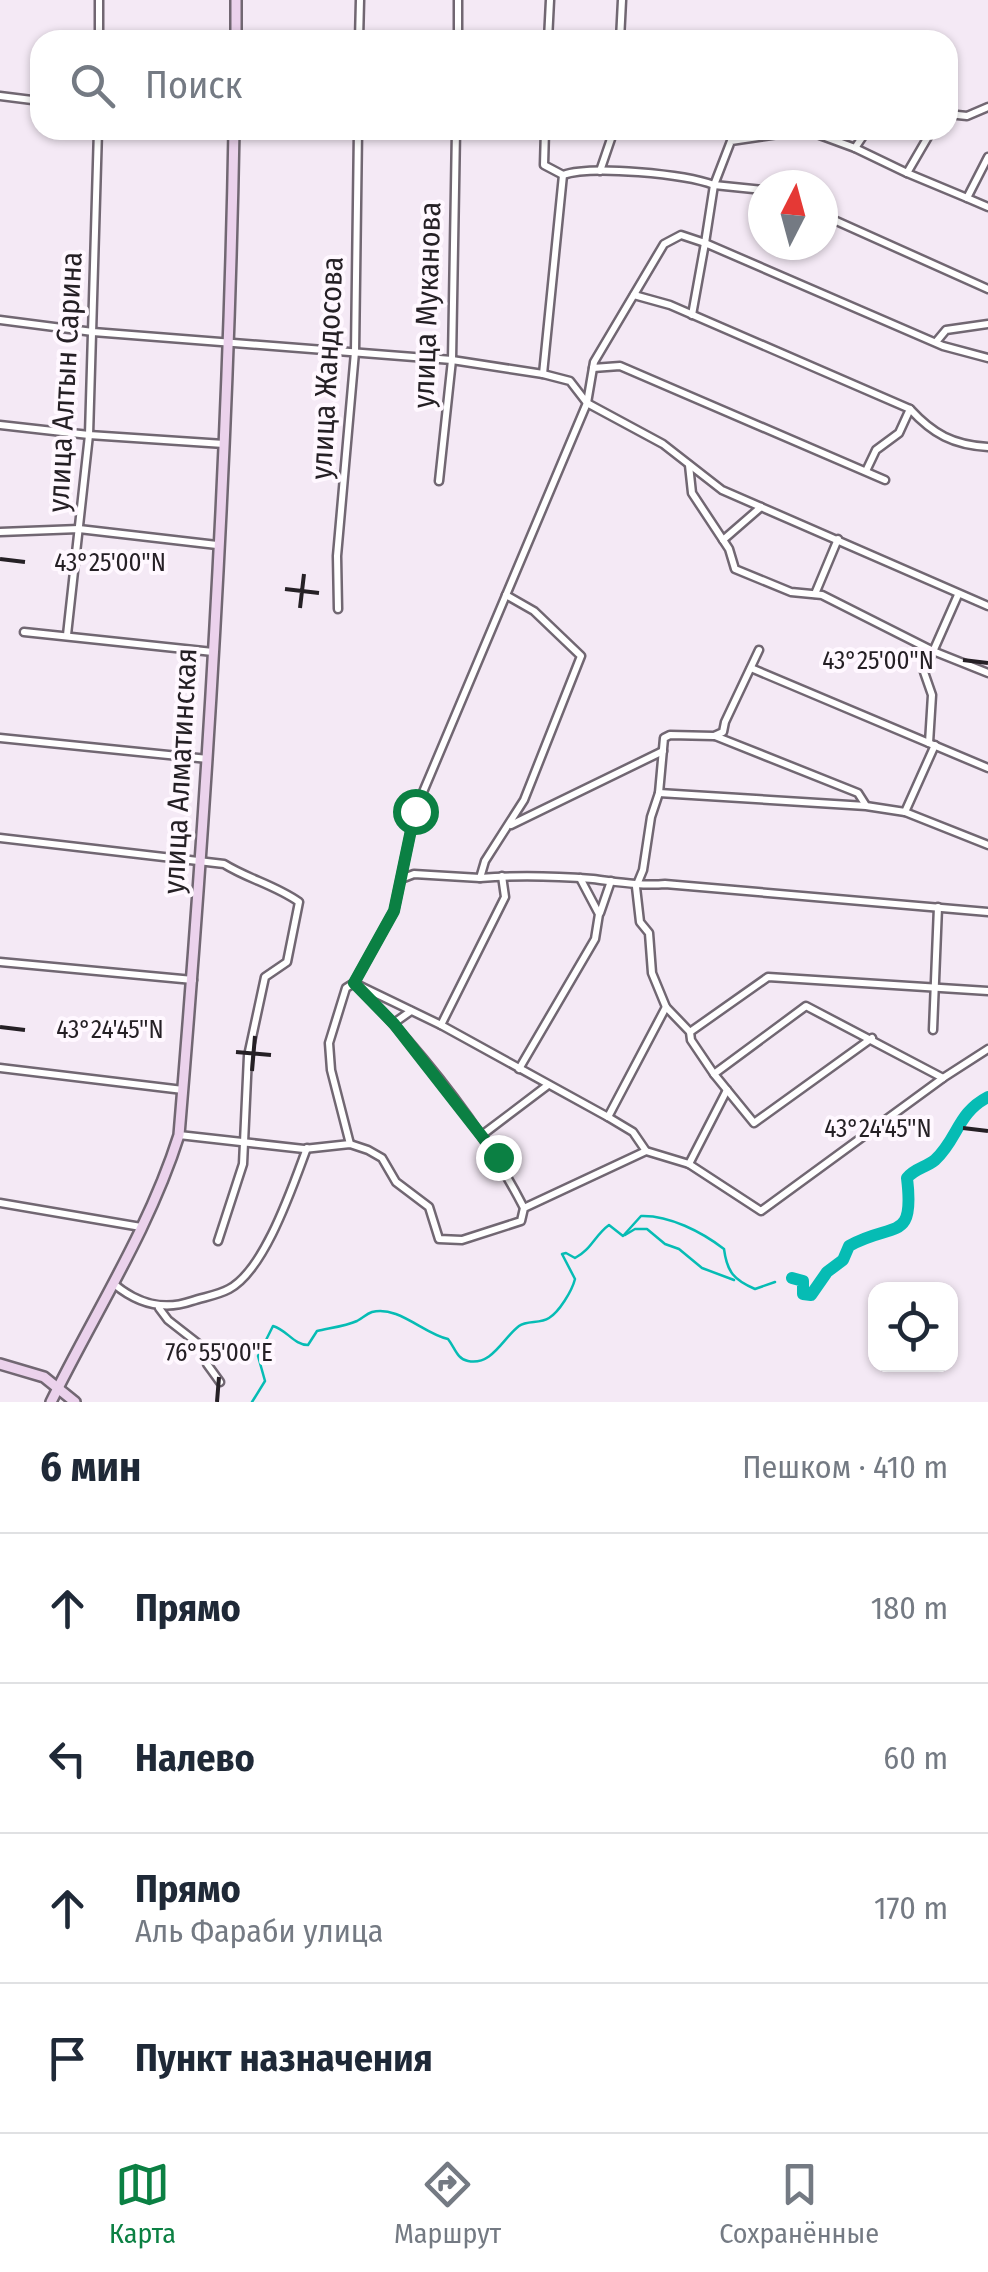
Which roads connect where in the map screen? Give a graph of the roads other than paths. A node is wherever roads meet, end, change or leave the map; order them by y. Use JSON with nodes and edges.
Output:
{"nodes":[{"id":1,"x":99,"y":0,"type":"edge"},
{"id":2,"x":236,"y":0,"type":"edge"},
{"id":3,"x":360,"y":0,"type":"edge"},
{"id":4,"x":458,"y":0,"type":"edge"},
{"id":5,"x":550,"y":0,"type":"edge"},
{"id":6,"x":622,"y":0,"type":"edge"},
{"id":7,"x":99,"y":30,"type":"edge"},
{"id":8,"x":236,"y":30,"type":"edge"},
{"id":9,"x":359,"y":30,"type":"edge"},
{"id":10,"x":458,"y":30,"type":"edge"},
{"id":11,"x":548,"y":30,"type":"edge"},
{"id":12,"x":620,"y":30,"type":"edge"},
{"id":13,"x":0,"y":96,"type":"edge"},
{"id":14,"x":30,"y":100,"type":"edge"},
{"id":15,"x":988,"y":107,"type":"edge"},
{"id":16,"x":958,"y":115,"type":"edge"},
{"id":17,"x":98,"y":140,"type":"edge"},
{"id":18,"x":234,"y":140,"type":"edge"},
{"id":19,"x":358,"y":140,"type":"edge"},
{"id":20,"x":456,"y":140,"type":"edge"},
{"id":21,"x":545,"y":140,"type":"edge"},
{"id":22,"x":611,"y":140,"type":"edge"},
{"id":23,"x":738,"y":140,"type":"edge"},
{"id":24,"x":833,"y":140,"type":"edge"},
{"id":25,"x":861,"y":140,"type":"edge"},
{"id":26,"x":926,"y":140,"type":"edge"},
{"id":27,"x":855,"y":148,"type":"junction"},
{"id":28,"x":988,"y":157,"type":"edge"},
{"id":29,"x":600,"y":171,"type":"junction"},
{"id":30,"x":907,"y":173,"type":"junction"},
{"id":31,"x":563,"y":175,"type":"junction"},
{"id":32,"x":714,"y":185,"type":"junction"},
{"id":33,"x":748,"y":188,"type":"edge"},
{"id":34,"x":967,"y":198,"type":"junction"},
{"id":35,"x":988,"y":207,"type":"edge"},
{"id":36,"x":838,"y":222,"type":"edge"},
{"id":37,"x":705,"y":243,"type":"junction"},
{"id":38,"x":988,"y":289,"type":"edge"},
{"id":39,"x":634,"y":294,"type":"junction"},
{"id":40,"x":692,"y":315,"type":"junction"},
{"id":41,"x":0,"y":320,"type":"edge"},
{"id":42,"x":988,"y":324,"type":"edge"},
{"id":43,"x":93,"y":332,"type":"junction"},
{"id":44,"x":230,"y":342,"type":"junction"},
{"id":45,"x":936,"y":342,"type":"junction"},
{"id":46,"x":355,"y":352,"type":"junction"},
{"id":47,"x":988,"y":358,"type":"edge"},
{"id":48,"x":452,"y":360,"type":"junction"},
{"id":49,"x":593,"y":368,"type":"junction"},
{"id":50,"x":543,"y":374,"type":"junction"},
{"id":51,"x":587,"y":403,"type":"junction"},
{"id":52,"x":910,"y":409,"type":"junction"},
{"id":53,"x":0,"y":425,"type":"edge"},
{"id":54,"x":89,"y":435,"type":"junction"},
{"id":55,"x":224,"y":444,"type":"junction"},
{"id":56,"x":988,"y":447,"type":"edge"},
{"id":57,"x":689,"y":464,"type":"junction"},
{"id":58,"x":866,"y":472,"type":"junction"},
{"id":59,"x":886,"y":480,"type":"dead end"},
{"id":60,"x":439,"y":481,"type":"dead end"},
{"id":61,"x":761,"y":506,"type":"junction"},
{"id":62,"x":79,"y":529,"type":"junction"},
{"id":63,"x":0,"y":532,"type":"edge"},
{"id":64,"x":838,"y":539,"type":"junction"},
{"id":65,"x":723,"y":540,"type":"junction"},
{"id":66,"x":217,"y":545,"type":"junction"},
{"id":67,"x":506,"y":594,"type":"junction"},
{"id":68,"x":814,"y":594,"type":"junction"},
{"id":69,"x":958,"y":595,"type":"junction"},
{"id":70,"x":988,"y":606,"type":"edge"},
{"id":71,"x":338,"y":608,"type":"dead end"},
{"id":72,"x":24,"y":632,"type":"dead end"},
{"id":73,"x":68,"y":636,"type":"junction"},
{"id":74,"x":759,"y":650,"type":"dead end"},
{"id":75,"x":933,"y":651,"type":"junction"},
{"id":76,"x":212,"y":652,"type":"junction"},
{"id":77,"x":751,"y":668,"type":"junction"},
{"id":78,"x":988,"y":673,"type":"edge"},
{"id":79,"x":714,"y":736,"type":"junction"},
{"id":80,"x":0,"y":738,"type":"edge"},
{"id":81,"x":932,"y":744,"type":"junction"},
{"id":82,"x":664,"y":751,"type":"junction"},
{"id":83,"x":208,"y":759,"type":"junction"},
{"id":84,"x":988,"y":768,"type":"edge"},
{"id":85,"x":659,"y":792,"type":"junction"},
{"id":86,"x":866,"y":806,"type":"junction"},
{"id":87,"x":906,"y":812,"type":"junction"},
{"id":88,"x":510,"y":825,"type":"junction"},
{"id":89,"x":0,"y":838,"type":"edge"},
{"id":90,"x":988,"y":844,"type":"edge"},
{"id":91,"x":201,"y":862,"type":"junction"},
{"id":92,"x":502,"y":876,"type":"junction"},
{"id":93,"x":480,"y":878,"type":"junction"},
{"id":94,"x":580,"y":878,"type":"junction"},
{"id":95,"x":402,"y":879,"type":"junction"},
{"id":96,"x":611,"y":881,"type":"junction"},
{"id":97,"x":636,"y":886,"type":"junction"},
{"id":98,"x":938,"y":908,"type":"junction"},
{"id":99,"x":988,"y":912,"type":"edge"},
{"id":100,"x":599,"y":914,"type":"junction"},
{"id":101,"x":0,"y":962,"type":"edge"},
{"id":102,"x":192,"y":980,"type":"junction"},
{"id":103,"x":354,"y":983,"type":"junction"},
{"id":104,"x":935,"y":987,"type":"junction"},
{"id":105,"x":988,"y":991,"type":"edge"},
{"id":106,"x":666,"y":1007,"type":"junction"},
{"id":107,"x":411,"y":1011,"type":"junction"},
{"id":108,"x":394,"y":1024,"type":"junction"},
{"id":109,"x":440,"y":1025,"type":"junction"},
{"id":110,"x":932,"y":1030,"type":"dead end"},
{"id":111,"x":690,"y":1032,"type":"junction"},
{"id":112,"x":872,"y":1038,"type":"junction"},
{"id":113,"x":988,"y":1048,"type":"edge"},
{"id":114,"x":0,"y":1068,"type":"edge"},
{"id":115,"x":519,"y":1069,"type":"junction"},
{"id":116,"x":714,"y":1074,"type":"junction"},
{"id":117,"x":943,"y":1078,"type":"junction"},
{"id":118,"x":548,"y":1085,"type":"junction"},
{"id":119,"x":183,"y":1090,"type":"junction"},
{"id":120,"x":727,"y":1090,"type":"junction"},
{"id":121,"x":608,"y":1117,"type":"junction"},
{"id":122,"x":482,"y":1134,"type":"junction"},
{"id":123,"x":179,"y":1135,"type":"junction"},
{"id":124,"x":246,"y":1142,"type":"junction"},
{"id":125,"x":350,"y":1144,"type":"junction"},
{"id":126,"x":307,"y":1148,"type":"junction"},
{"id":127,"x":646,"y":1151,"type":"junction"},
{"id":128,"x":689,"y":1164,"type":"junction"},
{"id":129,"x":0,"y":1203,"type":"edge"},
{"id":130,"x":524,"y":1208,"type":"junction"},
{"id":131,"x":141,"y":1226,"type":"junction"},
{"id":132,"x":218,"y":1241,"type":"dead end"},
{"id":133,"x":114,"y":1284,"type":"junction"},
{"id":134,"x":158,"y":1307,"type":"junction"},
{"id":135,"x":0,"y":1364,"type":"edge"},
{"id":136,"x":220,"y":1382,"type":"dead end"},
{"id":137,"x":58,"y":1387,"type":"junction"},
{"id":138,"x":51,"y":1402,"type":"edge"},
{"id":139,"x":75,"y":1402,"type":"edge"}],
"edges":[{"from":1,"to":7,"type":"street"},
{"from":2,"to":8,"type":"street"},
{"from":3,"to":9,"type":"street"},
{"from":4,"to":10,"type":"street"},
{"from":5,"to":11,"type":"street"},
{"from":6,"to":12,"type":"street"},
{"from":13,"to":14,"type":"street"},
{"from":15,"to":16,"type":"street"},
{"from":17,"to":43,"type":"street","name":"улица Алтын Сарина"},
{"from":18,"to":44,"type":"street","name":"улица Алматинская"},
{"from":19,"to":46,"type":"street","name":"улица Жандосова"},
{"from":20,"to":48,"type":"street","name":"улица Муканова"},
{"from":21,"to":31,"type":"street"},
{"from":22,"to":29,"type":"street"},
{"from":23,"to":32,"type":"street"},
{"from":24,"to":27,"type":"street"},
{"from":25,"to":27,"type":"street"},
{"from":26,"to":30,"type":"street"},
{"from":27,"to":30,"type":"street"},
{"from":28,"to":34,"type":"street"},
{"from":29,"to":31,"type":"street"},
{"from":29,"to":32,"type":"street"},
{"from":30,"to":34,"type":"street"},
{"from":31,"to":50,"type":"street"},
{"from":32,"to":33,"type":"street"},
{"from":32,"to":37,"type":"street"},
{"from":34,"to":35,"type":"street"},
{"from":36,"to":38,"type":"street"},
{"from":37,"to":39,"type":"street"},
{"from":37,"to":40,"type":"street"},
{"from":37,"to":45,"type":"street"},
{"from":39,"to":40,"type":"street"},
{"from":39,"to":49,"type":"street"},
{"from":40,"to":52,"type":"street"},
{"from":41,"to":43,"type":"street"},
{"from":42,"to":45,"type":"street"},
{"from":43,"to":44,"type":"street"},
{"from":43,"to":54,"type":"street","name":"улица Алтын Сарина"},
{"from":44,"to":46,"type":"street"},
{"from":44,"to":55,"type":"street","name":"улица Алматинская"},
{"from":45,"to":47,"type":"street"},
{"from":46,"to":48,"type":"street"},
{"from":46,"to":71,"type":"street","name":"улица Жандосова"},
{"from":48,"to":50,"type":"street"},
{"from":48,"to":60,"type":"street","name":"улица Муканова"},
{"from":49,"to":51,"type":"street"},
{"from":49,"to":58,"type":"street"},
{"from":50,"to":51,"type":"street"},
{"from":51,"to":57,"type":"street"},
{"from":51,"to":67,"type":"street"},
{"from":52,"to":56,"type":"street"},
{"from":52,"to":58,"type":"street"},
{"from":53,"to":54,"type":"street"},
{"from":54,"to":55,"type":"street"},
{"from":54,"to":62,"type":"street","name":"улица Алтын Сарина"},
{"from":55,"to":66,"type":"street","name":"улица Алматинская"},
{"from":57,"to":61,"type":"street"},
{"from":57,"to":65,"type":"street"},
{"from":58,"to":59,"type":"street"},
{"from":61,"to":64,"type":"street"},
{"from":61,"to":65,"type":"street"},
{"from":62,"to":63,"type":"street"},
{"from":62,"to":66,"type":"street"},
{"from":62,"to":73,"type":"street","name":"улица Алтын Сарина"},
{"from":64,"to":68,"type":"street"},
{"from":64,"to":69,"type":"street"},
{"from":65,"to":68,"type":"street"},
{"from":66,"to":76,"type":"street","name":"улица Алматинская"},
{"from":67,"to":88,"type":"street"},
{"from":67,"to":95,"type":"street"},
{"from":68,"to":75,"type":"street"},
{"from":69,"to":70,"type":"street"},
{"from":69,"to":75,"type":"street"},
{"from":72,"to":73,"type":"street"},
{"from":73,"to":76,"type":"street"},
{"from":74,"to":77,"type":"street"},
{"from":75,"to":78,"type":"street"},
{"from":75,"to":81,"type":"street"},
{"from":76,"to":83,"type":"street","name":"улица Алматинская"},
{"from":77,"to":79,"type":"street"},
{"from":77,"to":81,"type":"street"},
{"from":79,"to":82,"type":"street"},
{"from":79,"to":86,"type":"street"},
{"from":80,"to":83,"type":"street"},
{"from":81,"to":84,"type":"street"},
{"from":81,"to":87,"type":"street"},
{"from":82,"to":85,"type":"street"},
{"from":82,"to":88,"type":"street"},
{"from":83,"to":91,"type":"street","name":"улица Алматинская"},
{"from":85,"to":86,"type":"street"},
{"from":85,"to":97,"type":"street"},
{"from":86,"to":87,"type":"street"},
{"from":87,"to":90,"type":"street"},
{"from":88,"to":93,"type":"street"},
{"from":89,"to":91,"type":"street"},
{"from":91,"to":102,"type":"street","name":"улица Алматинская"},
{"from":91,"to":124,"type":"street"},
{"from":92,"to":93,"type":"street"},
{"from":92,"to":94,"type":"street"},
{"from":92,"to":109,"type":"street"},
{"from":93,"to":95,"type":"street"},
{"from":94,"to":96,"type":"street"},
{"from":94,"to":100,"type":"street"},
{"from":95,"to":103,"type":"street"},
{"from":96,"to":97,"type":"street"},
{"from":96,"to":100,"type":"street"},
{"from":97,"to":98,"type":"street"},
{"from":97,"to":106,"type":"street"},
{"from":98,"to":99,"type":"street"},
{"from":98,"to":104,"type":"street"},
{"from":100,"to":115,"type":"street"},
{"from":101,"to":102,"type":"street"},
{"from":102,"to":119,"type":"street","name":"улица Алматинская"},
{"from":103,"to":107,"type":"street"},
{"from":103,"to":108,"type":"street"},
{"from":103,"to":125,"type":"street"},
{"from":104,"to":105,"type":"street"},
{"from":104,"to":110,"type":"street"},
{"from":104,"to":111,"type":"street"},
{"from":106,"to":111,"type":"street"},
{"from":106,"to":121,"type":"street"},
{"from":107,"to":108,"type":"street"},
{"from":107,"to":109,"type":"street"},
{"from":108,"to":122,"type":"street"},
{"from":109,"to":115,"type":"street"},
{"from":111,"to":116,"type":"street"},
{"from":112,"to":116,"type":"street"},
{"from":112,"to":117,"type":"street"},
{"from":112,"to":120,"type":"street"},
{"from":113,"to":117,"type":"street"},
{"from":114,"to":119,"type":"street"},
{"from":115,"to":118,"type":"street"},
{"from":116,"to":120,"type":"street"},
{"from":117,"to":128,"type":"street"},
{"from":118,"to":121,"type":"street"},
{"from":118,"to":122,"type":"street"},
{"from":119,"to":123,"type":"street","name":"улица Алматинская"},
{"from":120,"to":128,"type":"street"},
{"from":121,"to":127,"type":"street"},
{"from":122,"to":130,"type":"street"},
{"from":123,"to":124,"type":"street"},
{"from":123,"to":131,"type":"street","name":"улица Алматинская"},
{"from":124,"to":126,"type":"street"},
{"from":124,"to":132,"type":"street"},
{"from":125,"to":126,"type":"street"},
{"from":125,"to":130,"type":"street"},
{"from":126,"to":134,"type":"street"},
{"from":127,"to":128,"type":"street"},
{"from":127,"to":130,"type":"street"},
{"from":129,"to":131,"type":"street"},
{"from":131,"to":133,"type":"street","name":"улица Алматинская"},
{"from":133,"to":134,"type":"street"},
{"from":133,"to":137,"type":"street","name":"улица Алматинская"},
{"from":134,"to":136,"type":"street"},
{"from":135,"to":137,"type":"street"},
{"from":137,"to":138,"type":"street","name":"улица Алматинская"},
{"from":137,"to":139,"type":"street"}]}
